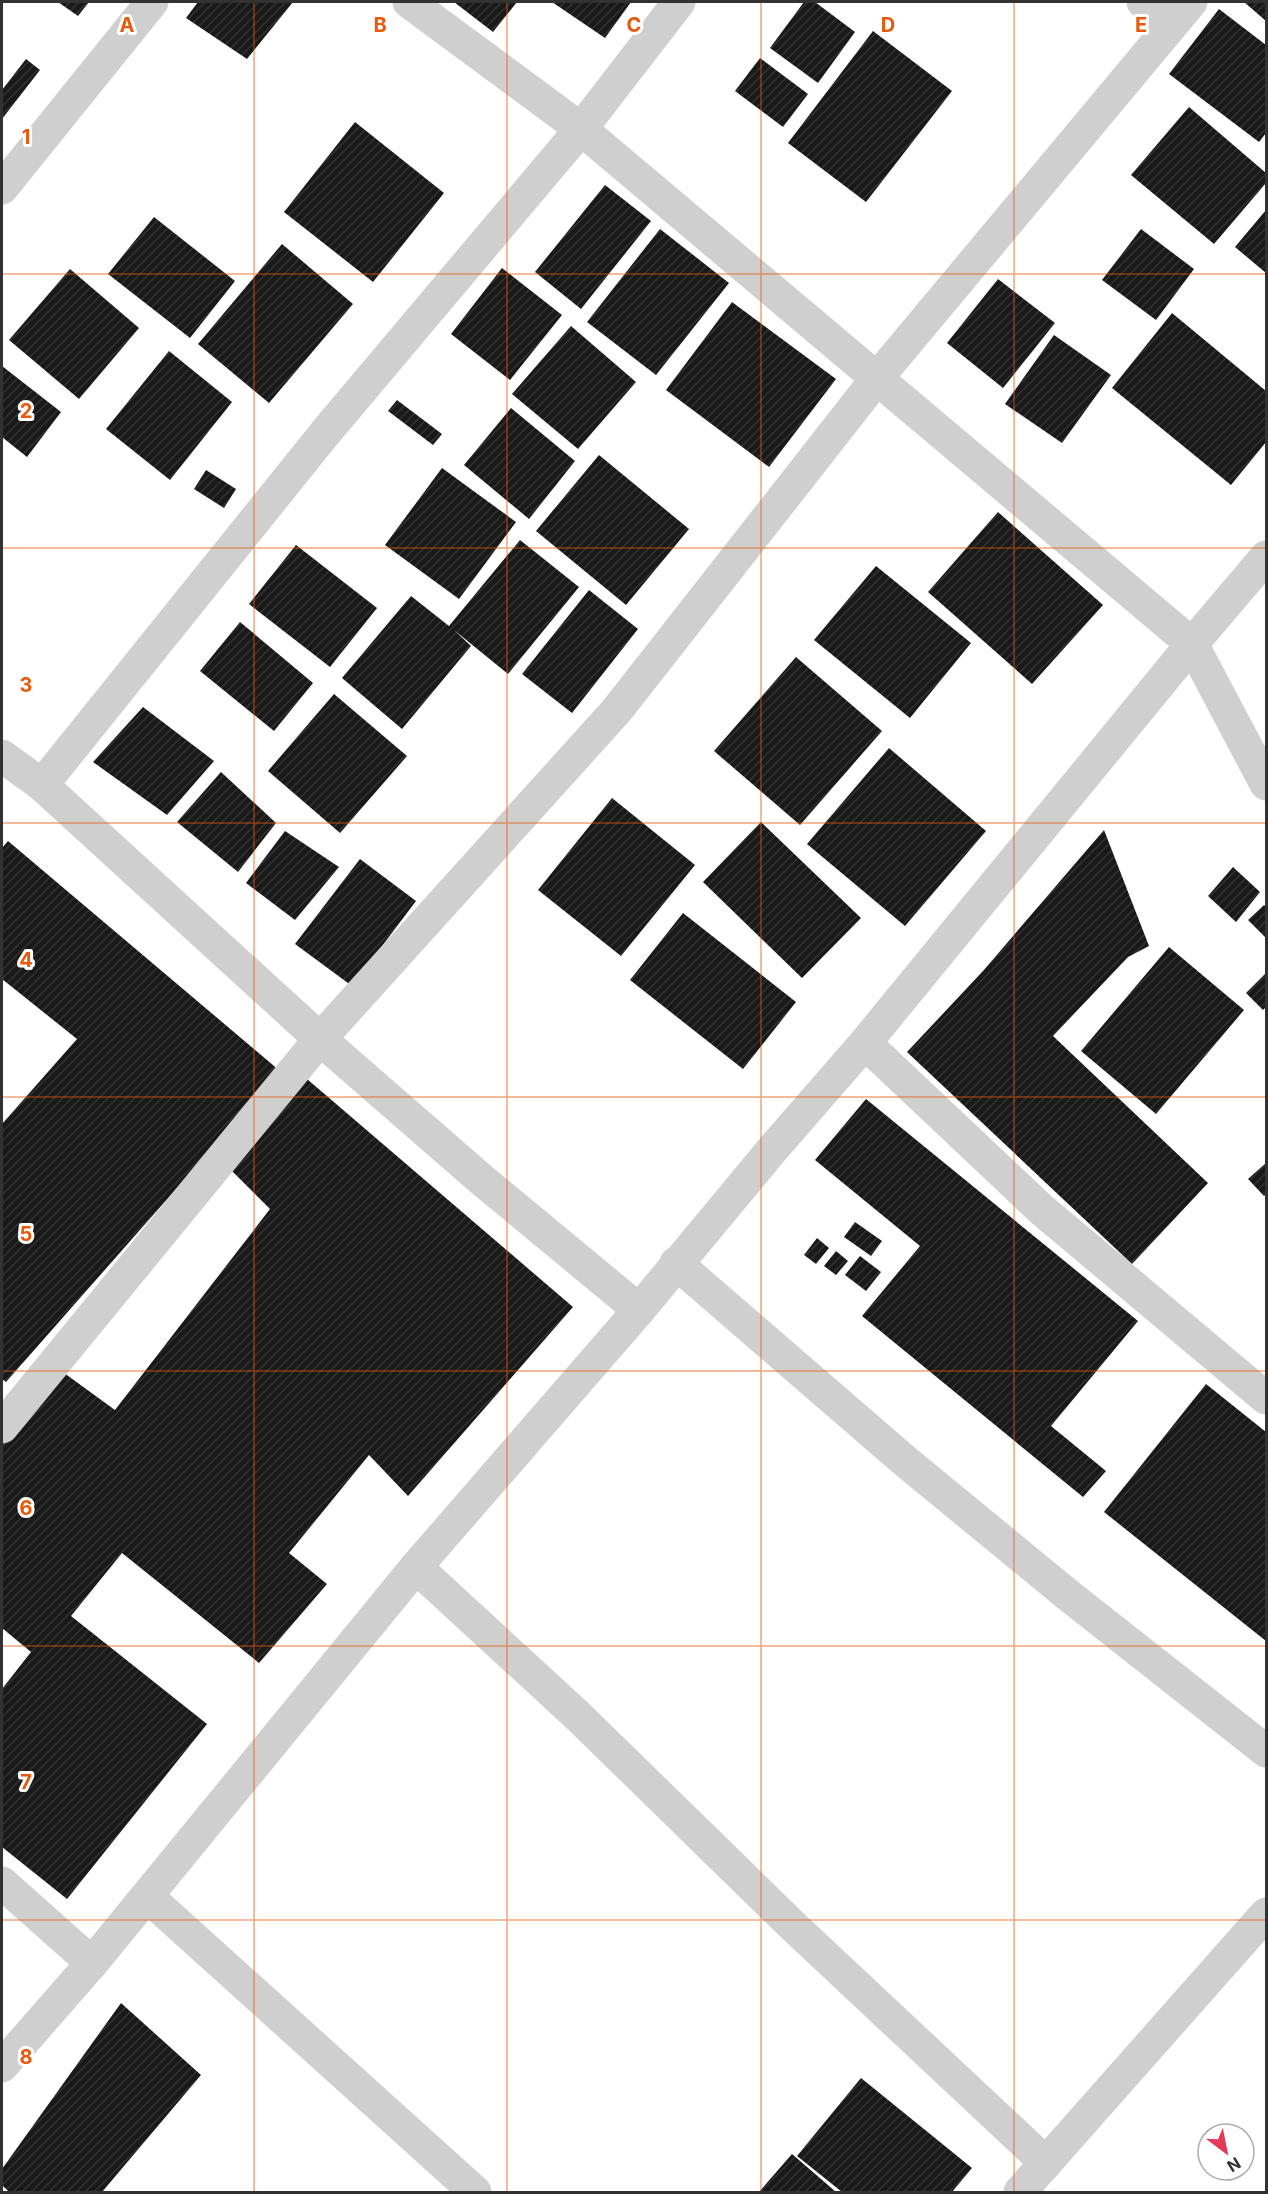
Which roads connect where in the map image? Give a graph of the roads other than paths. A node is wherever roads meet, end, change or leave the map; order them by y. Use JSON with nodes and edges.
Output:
{"nodes":[{"id":1,"x":152,"y":2,"type":"edge"},
{"id":2,"x":409,"y":2,"type":"edge"},
{"id":3,"x":679,"y":2,"type":"edge"},
{"id":4,"x":1143,"y":2,"type":"edge"},
{"id":5,"x":1181,"y":13,"type":"edge"},
{"id":6,"x":581,"y":129,"type":"junction"},
{"id":7,"x":2,"y":188,"type":"edge"},
{"id":8,"x":878,"y":377,"type":"junction"},
{"id":9,"x":1266,"y":557,"type":"edge"},
{"id":10,"x":1192,"y":644,"type":"junction"},
{"id":11,"x":5,"y":767,"type":"edge"},
{"id":12,"x":1266,"y":784,"type":"edge"},
{"id":13,"x":42,"y":785,"type":"junction"},
{"id":14,"x":320,"y":1039,"type":"junction"},
{"id":15,"x":865,"y":1043,"type":"junction"},
{"id":16,"x":676,"y":1263,"type":"junction"},
{"id":17,"x":639,"y":1310,"type":"junction"},
{"id":18,"x":1266,"y":1398,"type":"edge"},
{"id":19,"x":2,"y":1427,"type":"edge"},
{"id":20,"x":416,"y":1567,"type":"junction"},
{"id":21,"x":1266,"y":1751,"type":"edge"},
{"id":22,"x":2,"y":1883,"type":"edge"},
{"id":23,"x":147,"y":1896,"type":"junction"},
{"id":24,"x":1266,"y":1914,"type":"edge"},
{"id":25,"x":92,"y":1963,"type":"junction"},
{"id":26,"x":2,"y":2066,"type":"edge"},
{"id":27,"x":1046,"y":2163,"type":"junction"},
{"id":28,"x":475,"y":2193,"type":"edge"},
{"id":29,"x":1020,"y":2193,"type":"edge"}],
"edges":[{"from":1,"to":7,"type":"street"},
{"from":2,"to":6,"type":"street"},
{"from":3,"to":6,"type":"street"},
{"from":4,"to":5,"type":"street"},
{"from":5,"to":8,"type":"street"},
{"from":6,"to":8,"type":"street"},
{"from":6,"to":13,"type":"street"},
{"from":8,"to":10,"type":"street"},
{"from":8,"to":14,"type":"street"},
{"from":9,"to":10,"type":"street"},
{"from":10,"to":12,"type":"street"},
{"from":10,"to":15,"type":"street"},
{"from":11,"to":13,"type":"street"},
{"from":13,"to":14,"type":"street"},
{"from":14,"to":17,"type":"street"},
{"from":14,"to":19,"type":"street"},
{"from":15,"to":16,"type":"street"},
{"from":15,"to":18,"type":"street"},
{"from":16,"to":17,"type":"street"},
{"from":16,"to":21,"type":"street"},
{"from":17,"to":20,"type":"street"},
{"from":20,"to":23,"type":"street"},
{"from":20,"to":27,"type":"street"},
{"from":22,"to":25,"type":"street"},
{"from":23,"to":25,"type":"street"},
{"from":23,"to":28,"type":"street"},
{"from":24,"to":27,"type":"street"},
{"from":25,"to":26,"type":"street"},
{"from":27,"to":29,"type":"street"}]}
